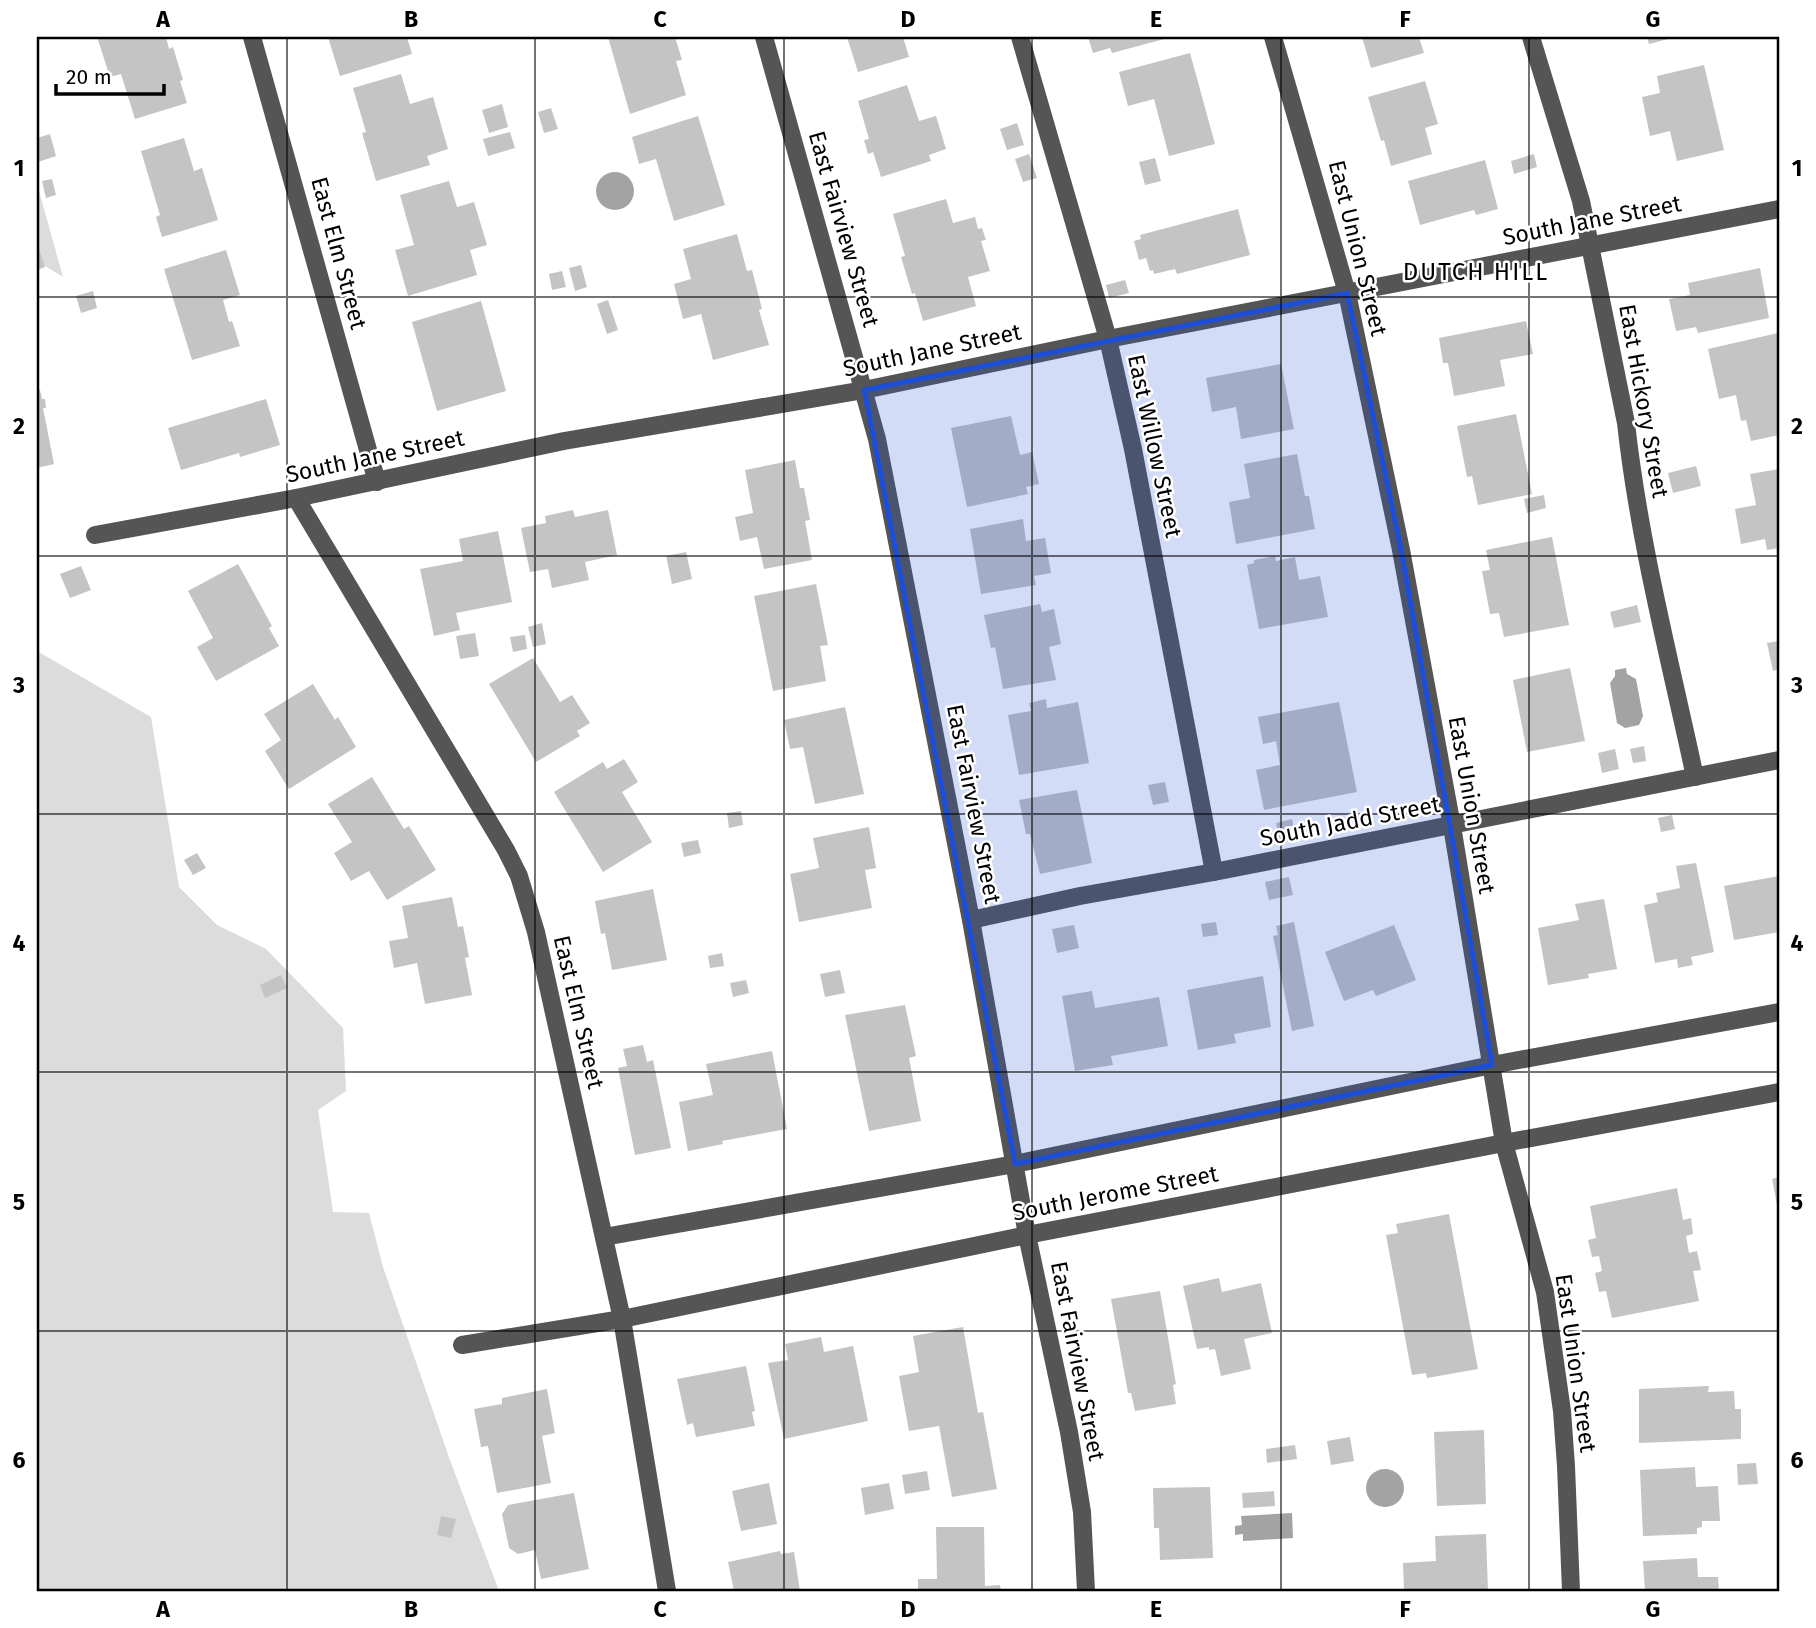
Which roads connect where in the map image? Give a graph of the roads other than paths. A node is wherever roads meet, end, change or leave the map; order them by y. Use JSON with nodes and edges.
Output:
{"nodes":[{"id":1,"x":252,"y":37,"type":"edge"},
{"id":2,"x":764,"y":37,"type":"edge"},
{"id":3,"x":1020,"y":37,"type":"edge"},
{"id":4,"x":1273,"y":37,"type":"edge"},
{"id":5,"x":1531,"y":37,"type":"edge"},
{"id":6,"x":1779,"y":209,"type":"edge"},
{"id":7,"x":1589,"y":245,"type":"junction"},
{"id":8,"x":1347,"y":293,"type":"junction"},
{"id":9,"x":1108,"y":339,"type":"junction"},
{"id":10,"x":864,"y":390,"type":"junction"},
{"id":11,"x":377,"y":482,"type":"junction"},
{"id":12,"x":296,"y":498,"type":"junction"},
{"id":13,"x":95,"y":536,"type":"dead end"},
{"id":14,"x":1779,"y":760,"type":"edge"},
{"id":15,"x":1695,"y":777,"type":"junction"},
{"id":16,"x":1452,"y":825,"type":"junction"},
{"id":17,"x":1214,"y":872,"type":"junction"},
{"id":18,"x":971,"y":920,"type":"junction"},
{"id":19,"x":1779,"y":1012,"type":"edge"},
{"id":20,"x":1492,"y":1065,"type":"junction"},
{"id":21,"x":1779,"y":1092,"type":"edge"},
{"id":22,"x":1504,"y":1143,"type":"junction"},
{"id":23,"x":1015,"y":1164,"type":"junction"},
{"id":24,"x":1027,"y":1235,"type":"junction"},
{"id":25,"x":604,"y":1237,"type":"junction"},
{"id":26,"x":622,"y":1319,"type":"junction"},
{"id":27,"x":462,"y":1345,"type":"dead end"},
{"id":28,"x":667,"y":1591,"type":"edge"},
{"id":29,"x":1086,"y":1591,"type":"edge"},
{"id":30,"x":1572,"y":1591,"type":"edge"}],
"edges":[{"from":1,"to":11,"type":"street","name":"East Elm Street"},
{"from":2,"to":10,"type":"street","name":"East Fairview Street"},
{"from":3,"to":9,"type":"street","name":"East Willow Street"},
{"from":4,"to":8,"type":"street","name":"East Union Street"},
{"from":5,"to":7,"type":"street","name":"East Hickory Street"},
{"from":6,"to":7,"type":"street","name":"South Jane Street"},
{"from":7,"to":8,"type":"street","name":"South Jane Street"},
{"from":7,"to":15,"type":"street","name":"East Hickory Street"},
{"from":8,"to":9,"type":"street","name":"South Jane Street"},
{"from":8,"to":16,"type":"street","name":"East Union Street"},
{"from":9,"to":10,"type":"street","name":"South Jane Street"},
{"from":9,"to":17,"type":"street","name":"East Willow Street"},
{"from":10,"to":11,"type":"street","name":"South Jane Street"},
{"from":10,"to":18,"type":"street","name":"East Fairview Street"},
{"from":11,"to":12,"type":"street","name":"South Jane Street"},
{"from":12,"to":13,"type":"street","name":"South Jane Street"},
{"from":12,"to":25,"type":"street","name":"East Elm Street"},
{"from":14,"to":15,"type":"street","name":"South Jadd Street"},
{"from":15,"to":16,"type":"street","name":"South Jadd Street"},
{"from":16,"to":17,"type":"street","name":"South Jadd Street"},
{"from":16,"to":20,"type":"street","name":"East Union Street"},
{"from":17,"to":18,"type":"street","name":"South Jadd Street"},
{"from":18,"to":23,"type":"street","name":"East Fairview Street"},
{"from":19,"to":20,"type":"street","name":"South Jerome Street"},
{"from":20,"to":22,"type":"street","name":"East Union Street"},
{"from":20,"to":23,"type":"street","name":"South Jerome Street"},
{"from":21,"to":22,"type":"street","name":"South Jerome Street"},
{"from":22,"to":24,"type":"street","name":"South Jerome Street"},
{"from":22,"to":30,"type":"street","name":"East Union Street"},
{"from":23,"to":24,"type":"street","name":"East Fairview Street"},
{"from":23,"to":25,"type":"street","name":"South Jerome Street"},
{"from":24,"to":26,"type":"street","name":"South Jerome Street"},
{"from":24,"to":29,"type":"street","name":"East Fairview Street"},
{"from":25,"to":26,"type":"street","name":"East Elm Street"},
{"from":26,"to":27,"type":"street","name":"South Jerome Street"},
{"from":26,"to":28,"type":"street","name":"East Elm Street"}]}
